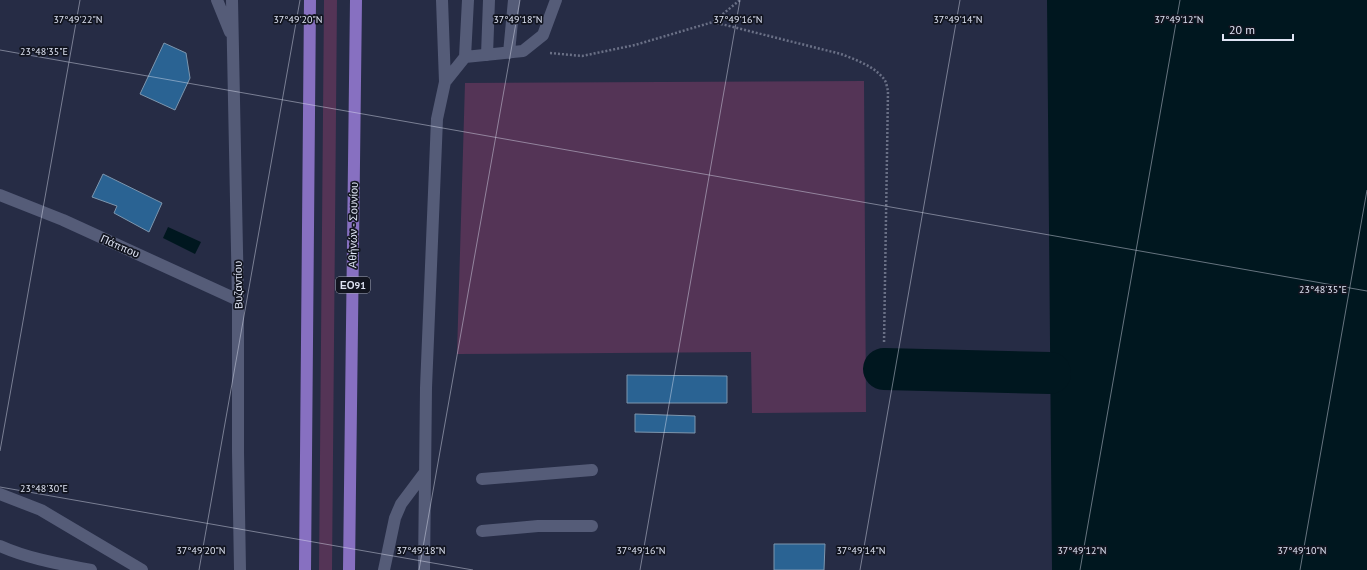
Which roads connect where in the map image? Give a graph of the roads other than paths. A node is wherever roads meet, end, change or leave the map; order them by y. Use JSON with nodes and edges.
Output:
{"nodes":[{"id":1,"x":217,"y":0,"type":"edge"},
{"id":2,"x":232,"y":0,"type":"edge"},
{"id":3,"x":310,"y":0,"type":"edge"},
{"id":4,"x":356,"y":0,"type":"edge"},
{"id":5,"x":442,"y":0,"type":"edge"},
{"id":6,"x":468,"y":0,"type":"edge"},
{"id":7,"x":489,"y":0,"type":"edge"},
{"id":8,"x":514,"y":0,"type":"edge"},
{"id":9,"x":556,"y":0,"type":"edge"},
{"id":10,"x":233,"y":37,"type":"junction"},
{"id":11,"x":509,"y":53,"type":"junction"},
{"id":12,"x":487,"y":56,"type":"junction"},
{"id":13,"x":465,"y":57,"type":"junction"},
{"id":14,"x":445,"y":82,"type":"junction"},
{"id":15,"x":0,"y":195,"type":"edge"},
{"id":16,"x":238,"y":300,"type":"junction"},
{"id":17,"x":592,"y":470,"type":"dead end"},
{"id":18,"x":425,"y":472,"type":"junction"},
{"id":19,"x":482,"y":480,"type":"dead end"},
{"id":20,"x":0,"y":494,"type":"edge"},
{"id":21,"x":592,"y":526,"type":"dead end"},
{"id":22,"x":482,"y":531,"type":"dead end"},
{"id":23,"x":0,"y":546,"type":"edge"},
{"id":24,"x":91,"y":570,"type":"edge"},
{"id":25,"x":142,"y":570,"type":"edge"},
{"id":26,"x":240,"y":570,"type":"edge"},
{"id":27,"x":305,"y":570,"type":"edge"},
{"id":28,"x":349,"y":570,"type":"edge"},
{"id":29,"x":384,"y":570,"type":"edge"},
{"id":30,"x":424,"y":570,"type":"edge"}],
"edges":[{"from":1,"to":10,"type":"street"},
{"from":2,"to":10,"type":"street","name":"Βυζαντίου"},
{"from":3,"to":27,"type":"main road"},
{"from":4,"to":28,"type":"main road","name":"Αθήνών - Σουνίου","number":"ΕΟ91"},
{"from":5,"to":14,"type":"street"},
{"from":6,"to":13,"type":"street"},
{"from":7,"to":12,"type":"street"},
{"from":8,"to":11,"type":"street"},
{"from":9,"to":11,"type":"street"},
{"from":10,"to":16,"type":"street","name":"Βυζαντίου"},
{"from":11,"to":12,"type":"street"},
{"from":12,"to":13,"type":"street"},
{"from":13,"to":14,"type":"street"},
{"from":14,"to":18,"type":"street"},
{"from":15,"to":16,"type":"street","name":"Πάππου"},
{"from":16,"to":26,"type":"street","name":"Βυζαντίου"},
{"from":17,"to":19,"type":"street"},
{"from":18,"to":29,"type":"street"},
{"from":18,"to":30,"type":"street"},
{"from":20,"to":25,"type":"street"},
{"from":21,"to":22,"type":"street"},
{"from":23,"to":24,"type":"street"}]}
